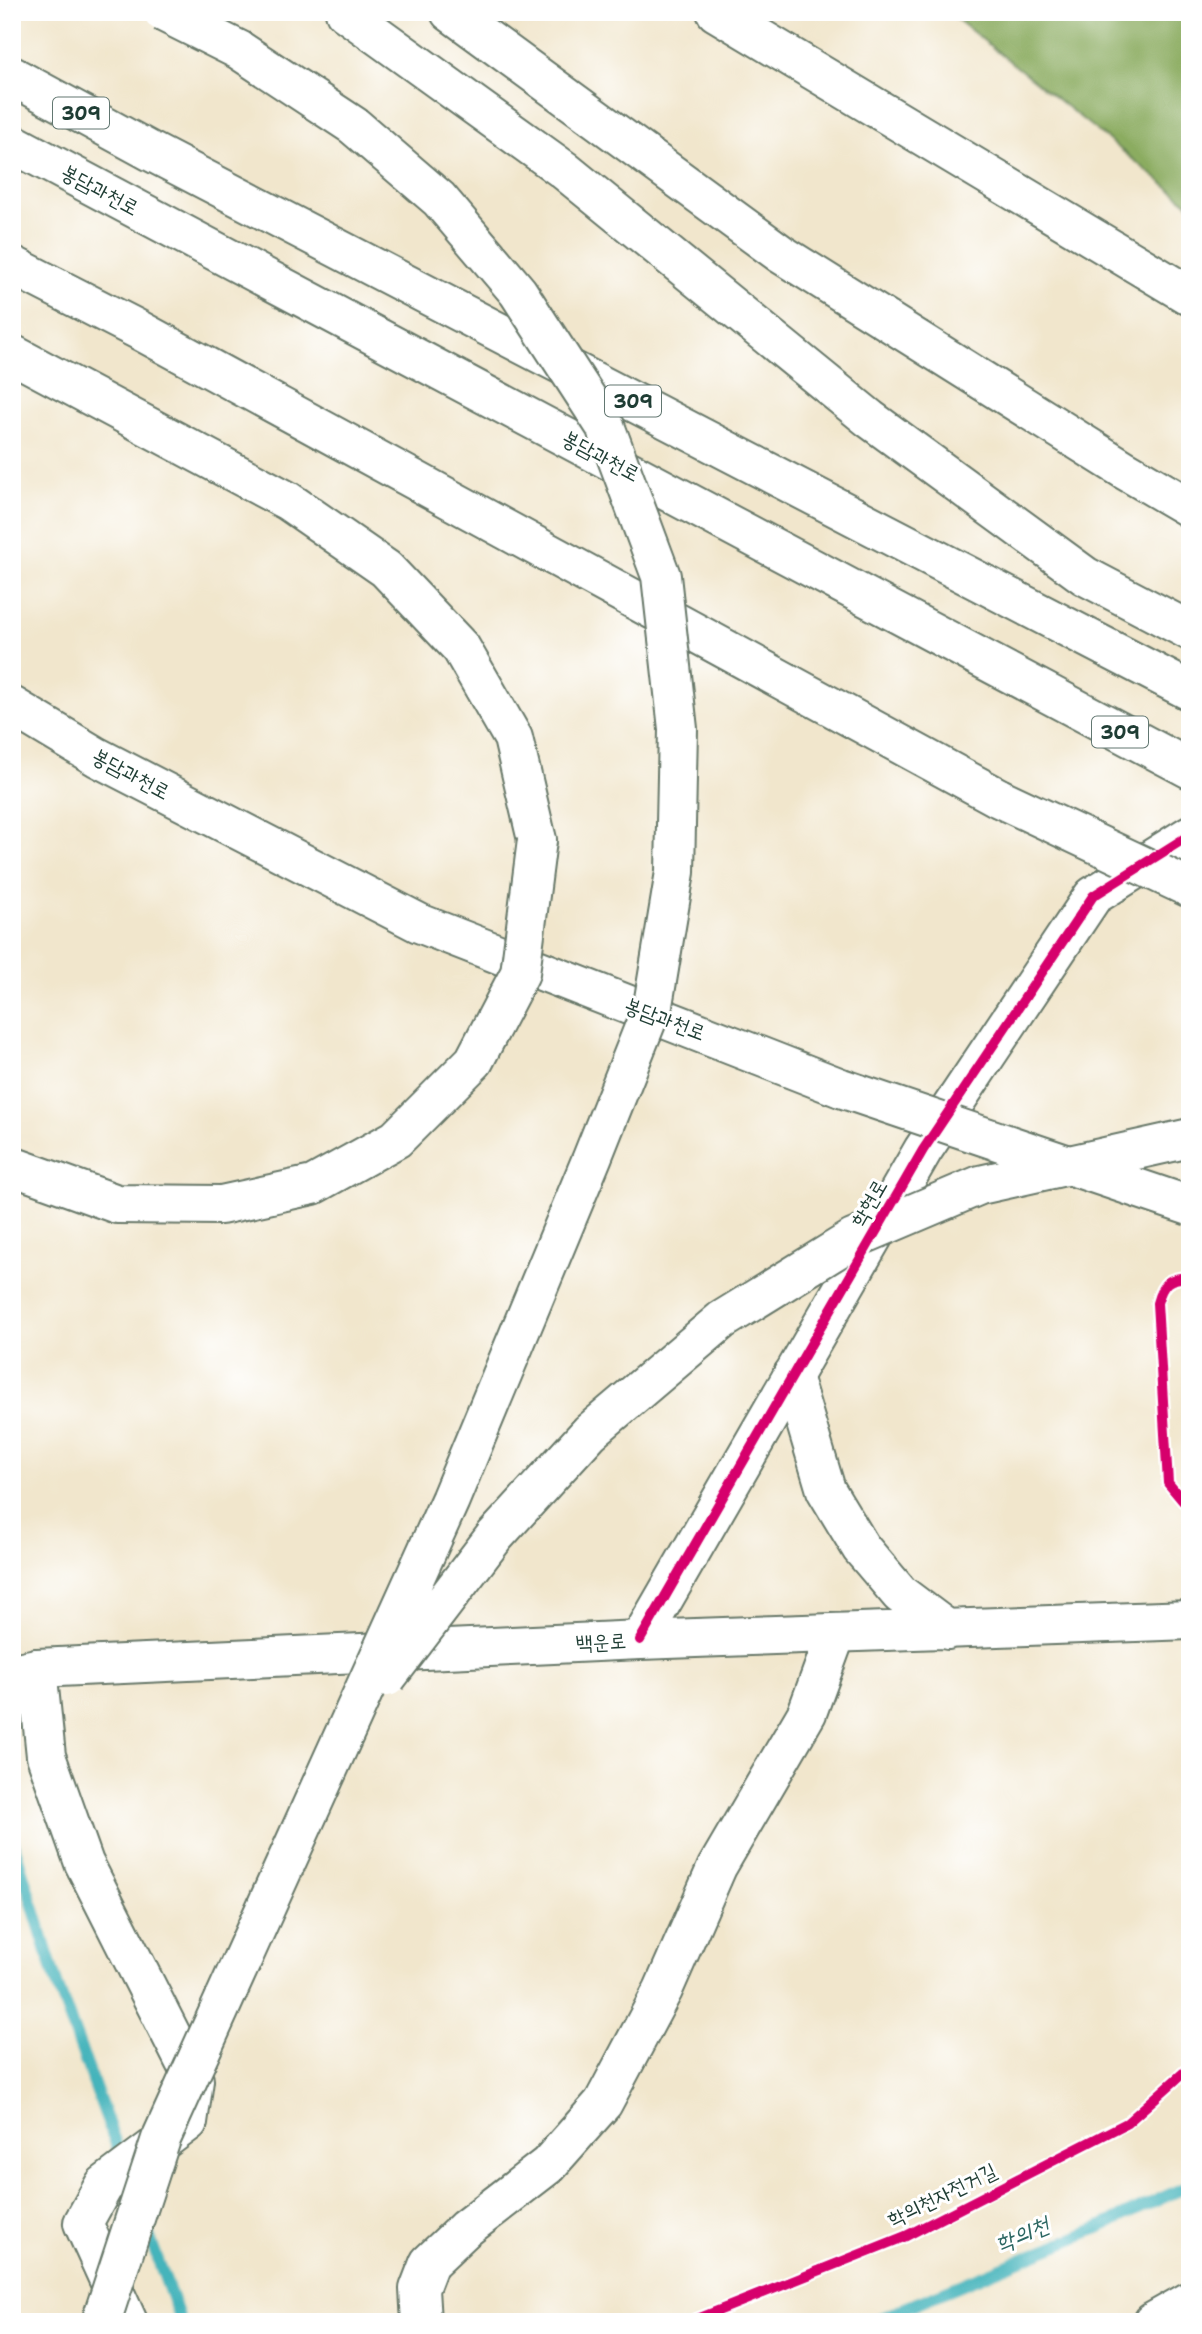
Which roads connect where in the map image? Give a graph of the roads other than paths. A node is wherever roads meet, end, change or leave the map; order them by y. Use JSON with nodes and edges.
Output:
{"nodes":[{"id":1,"x":163,"y":12,"type":"edge"},
{"id":2,"x":345,"y":12,"type":"edge"},
{"id":3,"x":450,"y":12,"type":"edge"},
{"id":4,"x":716,"y":12,"type":"edge"},
{"id":5,"x":12,"y":76,"type":"edge"},
{"id":6,"x":12,"y":143,"type":"edge"},
{"id":7,"x":12,"y":265,"type":"edge"},
{"id":8,"x":1190,"y":296,"type":"edge"},
{"id":9,"x":12,"y":354,"type":"edge"},
{"id":10,"x":1190,"y":508,"type":"edge"},
{"id":11,"x":1190,"y":631,"type":"edge"},
{"id":12,"x":1190,"y":691,"type":"edge"},
{"id":13,"x":12,"y":706,"type":"edge"},
{"id":14,"x":1190,"y":769,"type":"edge"},
{"id":15,"x":1190,"y":835,"type":"edge"},
{"id":16,"x":1190,"y":888,"type":"edge"},
{"id":17,"x":1190,"y":1138,"type":"edge"},
{"id":18,"x":12,"y":1166,"type":"edge"},
{"id":19,"x":1190,"y":1206,"type":"edge"},
{"id":20,"x":792,"y":1376,"type":"junction"},
{"id":21,"x":1190,"y":1620,"type":"edge"},
{"id":22,"x":948,"y":1630,"type":"junction"},
{"id":23,"x":836,"y":1634,"type":"junction"},
{"id":24,"x":640,"y":1640,"type":"junction"},
{"id":25,"x":24,"y":1671,"type":"edge"},
{"id":26,"x":347,"y":1729,"type":"junction"},
{"id":27,"x":1190,"y":2301,"type":"edge"},
{"id":28,"x":101,"y":2322,"type":"edge"},
{"id":29,"x":128,"y":2322,"type":"edge"},
{"id":30,"x":421,"y":2322,"type":"edge"},
{"id":31,"x":1153,"y":2322,"type":"edge"}],
"edges":[{"from":1,"to":26,"type":"main road","bridge":true},
{"from":2,"to":11,"type":"main road"},
{"from":3,"to":10,"type":"main road"},
{"from":4,"to":8,"type":"main road"},
{"from":5,"to":12,"type":"main road","number":"309"},
{"from":6,"to":14,"type":"main road","name":"봉담과천로","number":"309"},
{"from":7,"to":16,"type":"main road","bridge":true},
{"from":9,"to":18,"type":"main road","bridge":true},
{"from":13,"to":19,"type":"main road","name":"봉담과천로","bridge":true},
{"from":15,"to":20,"type":"main road","name":"학현로"},
{"from":17,"to":26,"type":"main road","bridge":true},
{"from":20,"to":22,"type":"main road"},
{"from":20,"to":24,"type":"main road","name":"학현로"},
{"from":21,"to":22,"type":"main road","name":"백운로"},
{"from":22,"to":23,"type":"main road","name":"백운로"},
{"from":23,"to":24,"type":"main road","name":"백운로"},
{"from":23,"to":30,"type":"main road"},
{"from":24,"to":25,"type":"main road","name":"백운로"},
{"from":25,"to":29,"type":"main road","bridge":true},
{"from":26,"to":28,"type":"main road","bridge":true},
{"from":27,"to":31,"type":"main road"}]}
